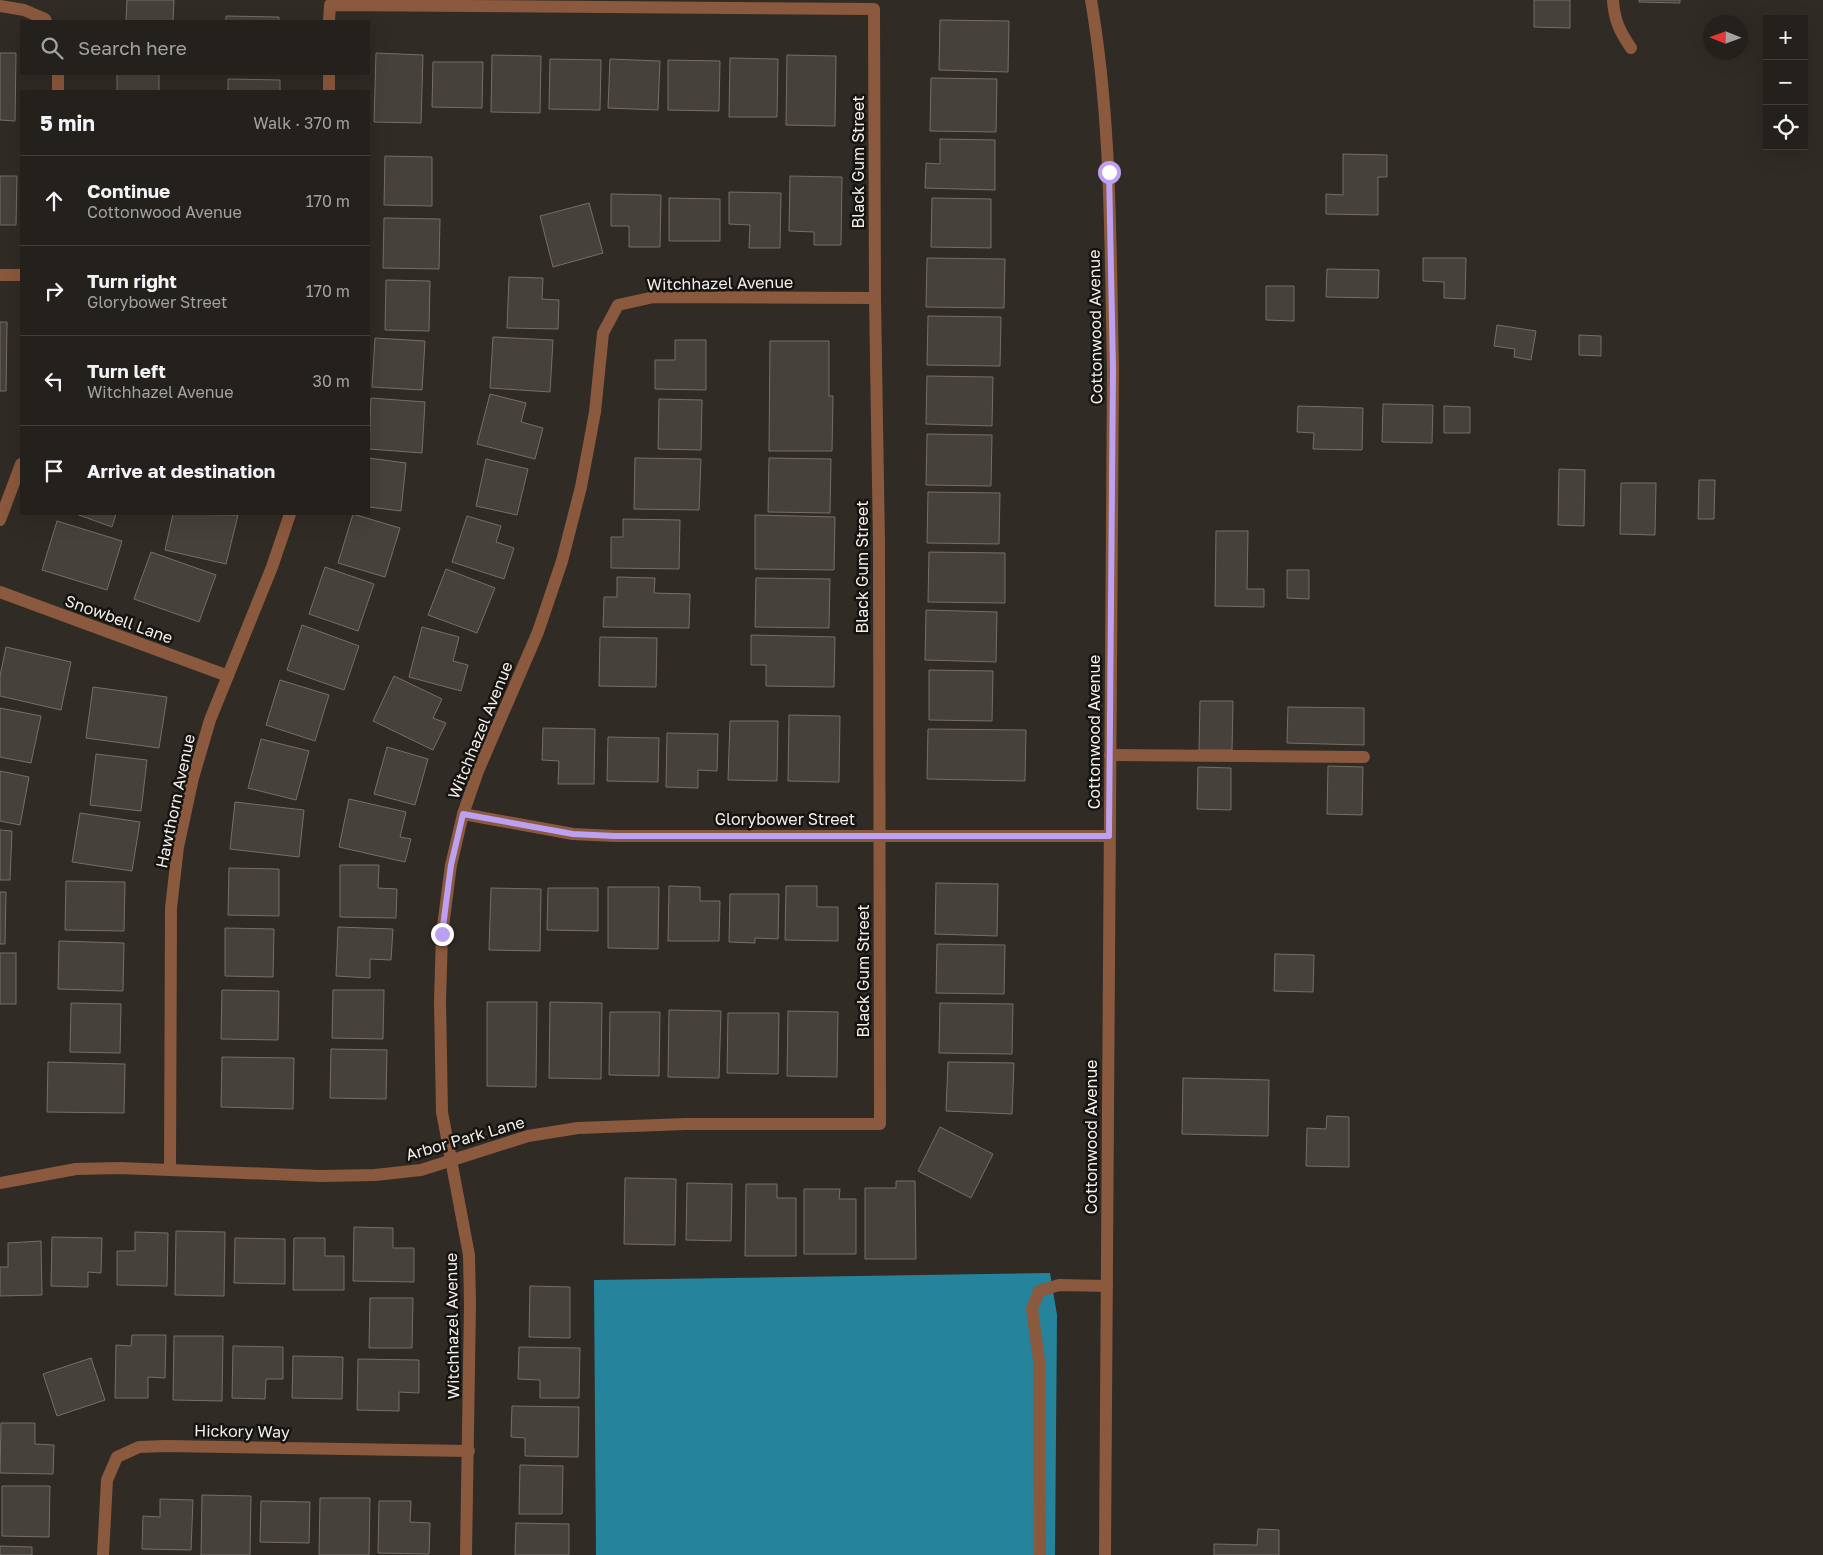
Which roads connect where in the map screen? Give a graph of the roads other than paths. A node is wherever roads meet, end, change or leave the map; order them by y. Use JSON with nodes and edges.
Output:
{"nodes":[{"id":1,"x":1091,"y":0,"type":"edge"},
{"id":2,"x":1613,"y":0,"type":"edge"},
{"id":3,"x":497,"y":3,"type":"edge"},
{"id":4,"x":0,"y":6,"type":"edge"},
{"id":5,"x":45,"y":20,"type":"edge"},
{"id":6,"x":330,"y":20,"type":"edge"},
{"id":7,"x":1631,"y":48,"type":"dead end"},
{"id":8,"x":58,"y":75,"type":"edge"},
{"id":9,"x":329,"y":75,"type":"edge"},
{"id":10,"x":58,"y":90,"type":"edge"},
{"id":11,"x":329,"y":90,"type":"edge"},
{"id":12,"x":0,"y":275,"type":"edge"},
{"id":13,"x":20,"y":275,"type":"edge"},
{"id":14,"x":875,"y":298,"type":"junction"},
{"id":15,"x":20,"y":467,"type":"edge"},
{"id":16,"x":290,"y":515,"type":"edge"},
{"id":17,"x":0,"y":520,"type":"edge"},
{"id":18,"x":0,"y":592,"type":"edge"},
{"id":19,"x":228,"y":676,"type":"junction"},
{"id":20,"x":1110,"y":755,"type":"junction"},
{"id":21,"x":1364,"y":757,"type":"dead end"},
{"id":22,"x":463,"y":814,"type":"junction"},
{"id":23,"x":879,"y":835,"type":"junction"},
{"id":24,"x":1109,"y":836,"type":"junction"},
{"id":25,"x":880,"y":1124,"type":"joint"},
{"id":26,"x":451,"y":1160,"type":"junction"},
{"id":27,"x":170,"y":1170,"type":"junction"},
{"id":28,"x":0,"y":1182,"type":"edge"},
{"id":29,"x":1107,"y":1286,"type":"junction"},
{"id":30,"x":469,"y":1451,"type":"junction"},
{"id":31,"x":103,"y":1555,"type":"edge"},
{"id":32,"x":466,"y":1555,"type":"edge"},
{"id":33,"x":1040,"y":1555,"type":"edge"},
{"id":34,"x":1105,"y":1555,"type":"edge"}],
"edges":[{"from":1,"to":20,"type":"street","name":"Cottonwood Avenue"},
{"from":2,"to":7,"type":"street"},
{"from":3,"to":6,"type":"street"},
{"from":3,"to":14,"type":"street","name":"Black Gum Street"},
{"from":4,"to":5,"type":"street"},
{"from":8,"to":10,"type":"street"},
{"from":9,"to":11,"type":"street"},
{"from":12,"to":13,"type":"street"},
{"from":14,"to":22,"type":"street","name":"Witchhazel Avenue"},
{"from":14,"to":23,"type":"street","name":"Black Gum Street"},
{"from":15,"to":17,"type":"street"},
{"from":16,"to":19,"type":"street","name":"Hawthorn Avenue"},
{"from":18,"to":19,"type":"street","name":"Snowbell Lane"},
{"from":19,"to":27,"type":"street","name":"Hawthorn Avenue"},
{"from":20,"to":21,"type":"street"},
{"from":20,"to":24,"type":"street","name":"Cottonwood Avenue"},
{"from":22,"to":23,"type":"street","name":"Glorybower Street"},
{"from":22,"to":26,"type":"street","name":"Witchhazel Avenue"},
{"from":23,"to":24,"type":"street","name":"Glorybower Street"},
{"from":23,"to":25,"type":"street","name":"Black Gum Street"},
{"from":24,"to":29,"type":"street","name":"Cottonwood Avenue"},
{"from":25,"to":26,"type":"street","name":"Arbor Park Lane"},
{"from":26,"to":27,"type":"street","name":"Arbor Park Lane"},
{"from":26,"to":30,"type":"street","name":"Witchhazel Avenue"},
{"from":27,"to":28,"type":"street","name":"Arbor Park Lane"},
{"from":29,"to":33,"type":"street"},
{"from":29,"to":34,"type":"street","name":"Cottonwood Avenue"},
{"from":30,"to":31,"type":"street","name":"Hickory Way"},
{"from":30,"to":32,"type":"street","name":"Witchhazel Avenue"}]}
